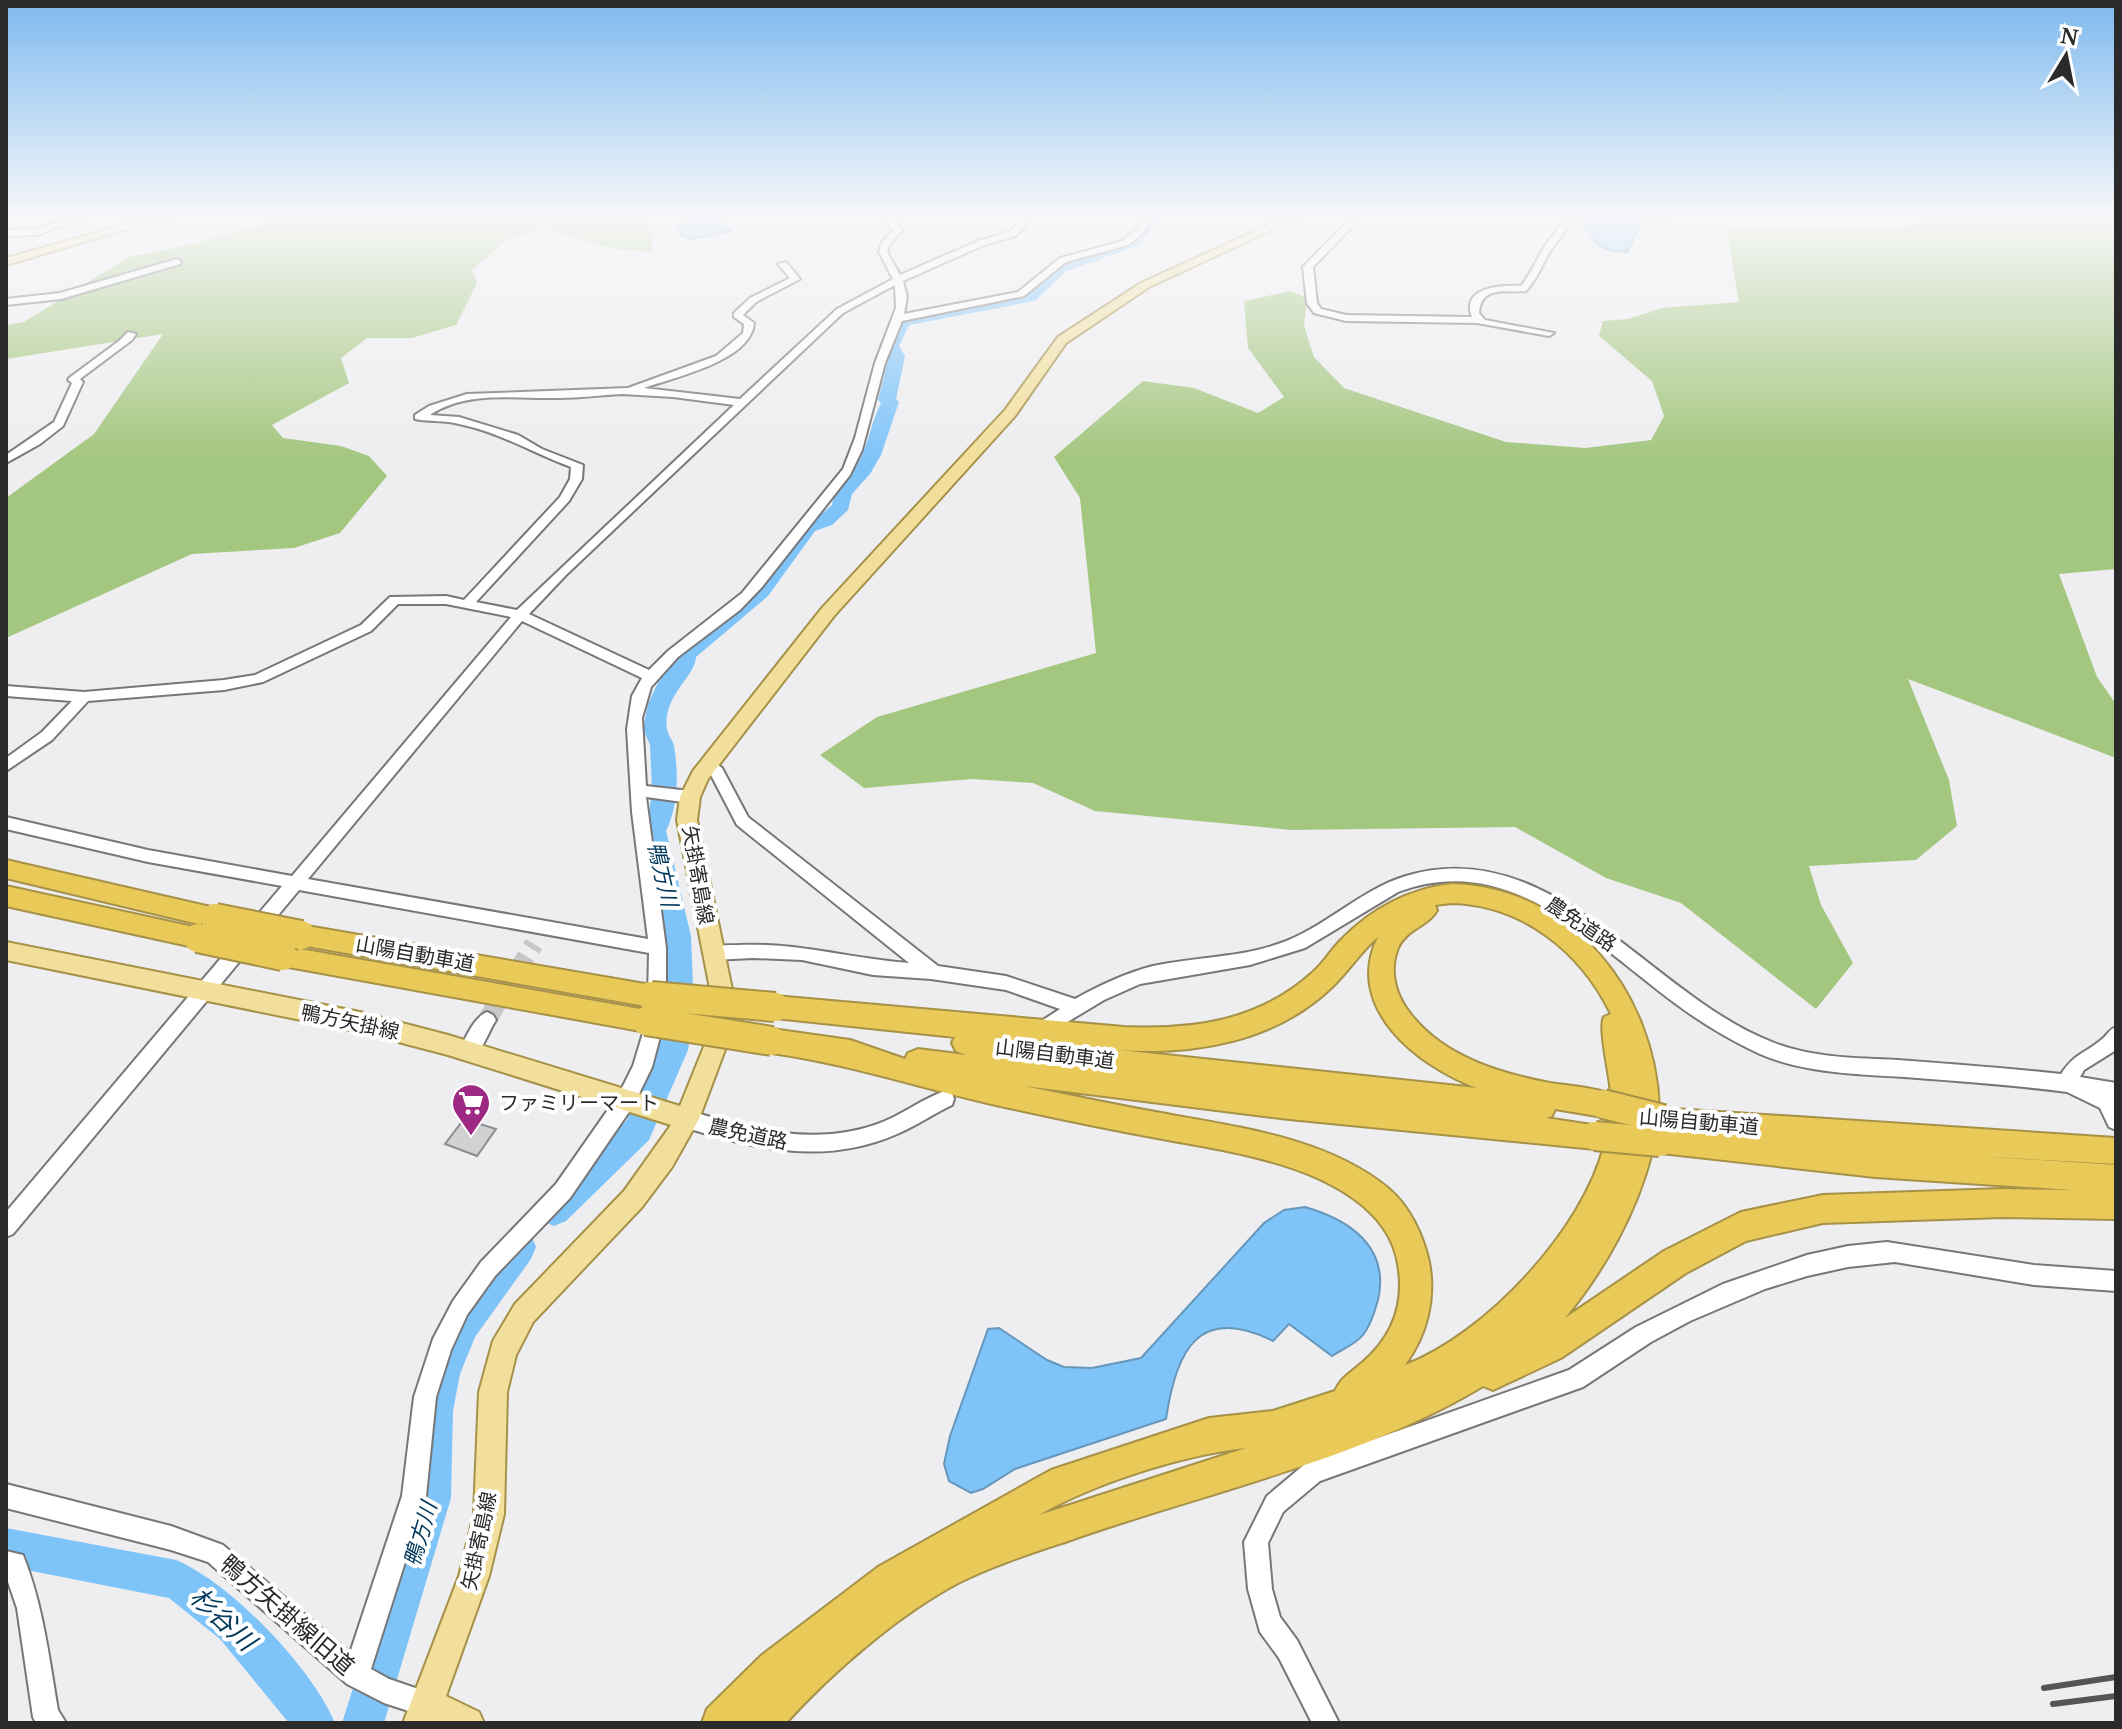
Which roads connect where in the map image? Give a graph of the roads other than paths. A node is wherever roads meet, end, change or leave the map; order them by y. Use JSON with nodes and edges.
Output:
{"nodes":[{"id":1,"x":55,"y":297,"type":"edge"},
{"id":2,"x":762,"y":297,"type":"edge"},
{"id":3,"x":866,"y":297,"type":"edge"},
{"id":4,"x":903,"y":297,"type":"edge"},
{"id":5,"x":1007,"y":297,"type":"edge"},
{"id":6,"x":1127,"y":297,"type":"edge"},
{"id":7,"x":1311,"y":297,"type":"edge"},
{"id":8,"x":1478,"y":297,"type":"edge"},
{"id":9,"x":6,"y":302,"type":"edge"},
{"id":10,"x":903,"y":317,"type":"junction"},
{"id":11,"x":1479,"y":320,"type":"junction"},
{"id":12,"x":1549,"y":333,"type":"dead end"},
{"id":13,"x":131,"y":334,"type":"dead end"},
{"id":14,"x":631,"y":390,"type":"junction"},
{"id":15,"x":742,"y":403,"type":"junction"},
{"id":16,"x":6,"y":460,"type":"edge"},
{"id":17,"x":467,"y":604,"type":"junction"},
{"id":18,"x":520,"y":615,"type":"junction"},
{"id":19,"x":650,"y":676,"type":"junction"},
{"id":20,"x":6,"y":691,"type":"edge"},
{"id":21,"x":84,"y":697,"type":"junction"},
{"id":22,"x":708,"y":763,"type":"junction"},
{"id":23,"x":6,"y":766,"type":"edge"},
{"id":24,"x":642,"y":791,"type":"junction"},
{"id":25,"x":690,"y":797,"type":"junction"},
{"id":26,"x":6,"y":823,"type":"edge"},
{"id":27,"x":6,"y":869,"type":"edge"},
{"id":28,"x":294,"y":884,"type":"junction"},
{"id":29,"x":6,"y":896,"type":"edge"},
{"id":30,"x":543,"y":928,"type":"junction"},
{"id":31,"x":534,"y":944,"type":"tunnel mouth"},
{"id":32,"x":658,"y":948,"type":"junction"},
{"id":33,"x":6,"y":951,"type":"edge"},
{"id":34,"x":713,"y":953,"type":"junction"},
{"id":35,"x":934,"y":973,"type":"junction"},
{"id":36,"x":201,"y":992,"type":"junction"},
{"id":37,"x":1077,"y":1007,"type":"junction"},
{"id":38,"x":649,"y":1008,"type":"junction"},
{"id":39,"x":487,"y":1020,"type":"tunnel mouth"},
{"id":40,"x":774,"y":1021,"type":"junction"},
{"id":41,"x":1049,"y":1025,"type":"dead end"},
{"id":42,"x":2116,"y":1035,"type":"edge"},
{"id":43,"x":835,"y":1050,"type":"junction"},
{"id":44,"x":468,"y":1051,"type":"junction"},
{"id":45,"x":2066,"y":1082,"type":"junction"},
{"id":46,"x":2116,"y":1091,"type":"edge"},
{"id":47,"x":945,"y":1099,"type":"dead end"},
{"id":48,"x":629,"y":1101,"type":"junction"},
{"id":49,"x":678,"y":1116,"type":"junction"},
{"id":50,"x":1601,"y":1118,"type":"junction"},
{"id":51,"x":2116,"y":1121,"type":"edge"},
{"id":52,"x":1662,"y":1131,"type":"junction"},
{"id":53,"x":2109,"y":1150,"type":"edge"},
{"id":54,"x":2116,"y":1179,"type":"edge"},
{"id":55,"x":2116,"y":1205,"type":"edge"},
{"id":56,"x":6,"y":1227,"type":"edge"},
{"id":57,"x":2116,"y":1281,"type":"edge"},
{"id":58,"x":1452,"y":1386,"type":"junction"},
{"id":59,"x":1319,"y":1414,"type":"junction"},
{"id":60,"x":6,"y":1496,"type":"edge"},
{"id":61,"x":6,"y":1563,"type":"edge"},
{"id":62,"x":359,"y":1678,"type":"junction"},
{"id":63,"x":418,"y":1708,"type":"edge"},
{"id":64,"x":53,"y":1723,"type":"edge"},
{"id":65,"x":468,"y":1723,"type":"edge"},
{"id":66,"x":721,"y":1723,"type":"edge"},
{"id":67,"x":760,"y":1723,"type":"edge"},
{"id":68,"x":1326,"y":1723,"type":"edge"}],
"edges":[{"from":1,"to":9,"type":"street"},
{"from":2,"to":14,"type":"street"},
{"from":3,"to":15,"type":"street"},
{"from":4,"to":10,"type":"street"},
{"from":5,"to":10,"type":"street"},
{"from":6,"to":22,"type":"main road","name":"矢掛寄島線"},
{"from":7,"to":11,"type":"street"},
{"from":8,"to":11,"type":"street"},
{"from":10,"to":19,"type":"street"},
{"from":11,"to":12,"type":"street"},
{"from":13,"to":16,"type":"street"},
{"from":14,"to":15,"type":"street"},
{"from":14,"to":17,"type":"street"},
{"from":15,"to":18,"type":"street"},
{"from":17,"to":18,"type":"street"},
{"from":17,"to":21,"type":"street"},
{"from":18,"to":19,"type":"street"},
{"from":18,"to":28,"type":"street"},
{"from":19,"to":24,"type":"street"},
{"from":20,"to":21,"type":"street"},
{"from":21,"to":23,"type":"street"},
{"from":22,"to":25,"type":"main road","name":"矢掛寄島線"},
{"from":22,"to":35,"type":"street"},
{"from":24,"to":25,"type":"street"},
{"from":24,"to":32,"type":"street"},
{"from":25,"to":34,"type":"main road","name":"矢掛寄島線"},
{"from":26,"to":28,"type":"street"},
{"from":27,"to":38,"type":"highway","name":"山陽自動車道","bridge":true},
{"from":28,"to":30,"type":"street"},
{"from":28,"to":36,"type":"street"},
{"from":29,"to":38,"type":"highway","name":"山陽自動車道","bridge":true},
{"from":30,"to":31,"type":"street"},
{"from":30,"to":32,"type":"street"},
{"from":32,"to":48,"type":"street"},
{"from":33,"to":36,"type":"main road","name":"鴨方矢掛線"},
{"from":34,"to":35,"type":"street"},
{"from":34,"to":49,"type":"main road","name":"矢掛寄島線"},
{"from":35,"to":37,"type":"street"},
{"from":36,"to":44,"type":"main road","name":"鴨方矢掛線"},
{"from":36,"to":56,"type":"street"},
{"from":37,"to":41,"type":"street","name":"農免道路"},
{"from":37,"to":45,"type":"street","name":"農免道路"},
{"from":38,"to":40,"type":"highway","name":"山陽自動車道","bridge":true},
{"from":39,"to":44,"type":"street"},
{"from":40,"to":43,"type":"highway","name":"山陽自動車道"},
{"from":40,"to":50,"type":"highway","name":"山陽自動車道"},
{"from":40,"to":58,"type":"highway"},
{"from":42,"to":45,"type":"street"},
{"from":43,"to":50,"type":"highway","name":"山陽自動車道"},
{"from":43,"to":59,"type":"highway"},
{"from":44,"to":48,"type":"main road","name":"鴨方矢掛線"},
{"from":45,"to":46,"type":"street","name":"農免道路"},
{"from":45,"to":51,"type":"street"},
{"from":47,"to":49,"type":"street","name":"農免道路"},
{"from":48,"to":49,"type":"main road","name":"鴨方矢掛線"},
{"from":48,"to":62,"type":"street"},
{"from":49,"to":63,"type":"main road","name":"矢掛寄島線"},
{"from":50,"to":52,"type":"highway","name":"山陽自動車道","bridge":true},
{"from":50,"to":59,"type":"highway"},
{"from":52,"to":53,"type":"highway","name":"山陽自動車道"},
{"from":52,"to":54,"type":"highway","name":"山陽自動車道"},
{"from":55,"to":58,"type":"highway"},
{"from":57,"to":68,"type":"street"},
{"from":58,"to":67,"type":"highway"},
{"from":59,"to":66,"type":"highway"},
{"from":60,"to":62,"type":"street","name":"鴨方矢掛線旧道"},
{"from":61,"to":64,"type":"street"},
{"from":62,"to":63,"type":"street","name":"鴨方矢掛線旧道"},
{"from":63,"to":65,"type":"main road"}]}
